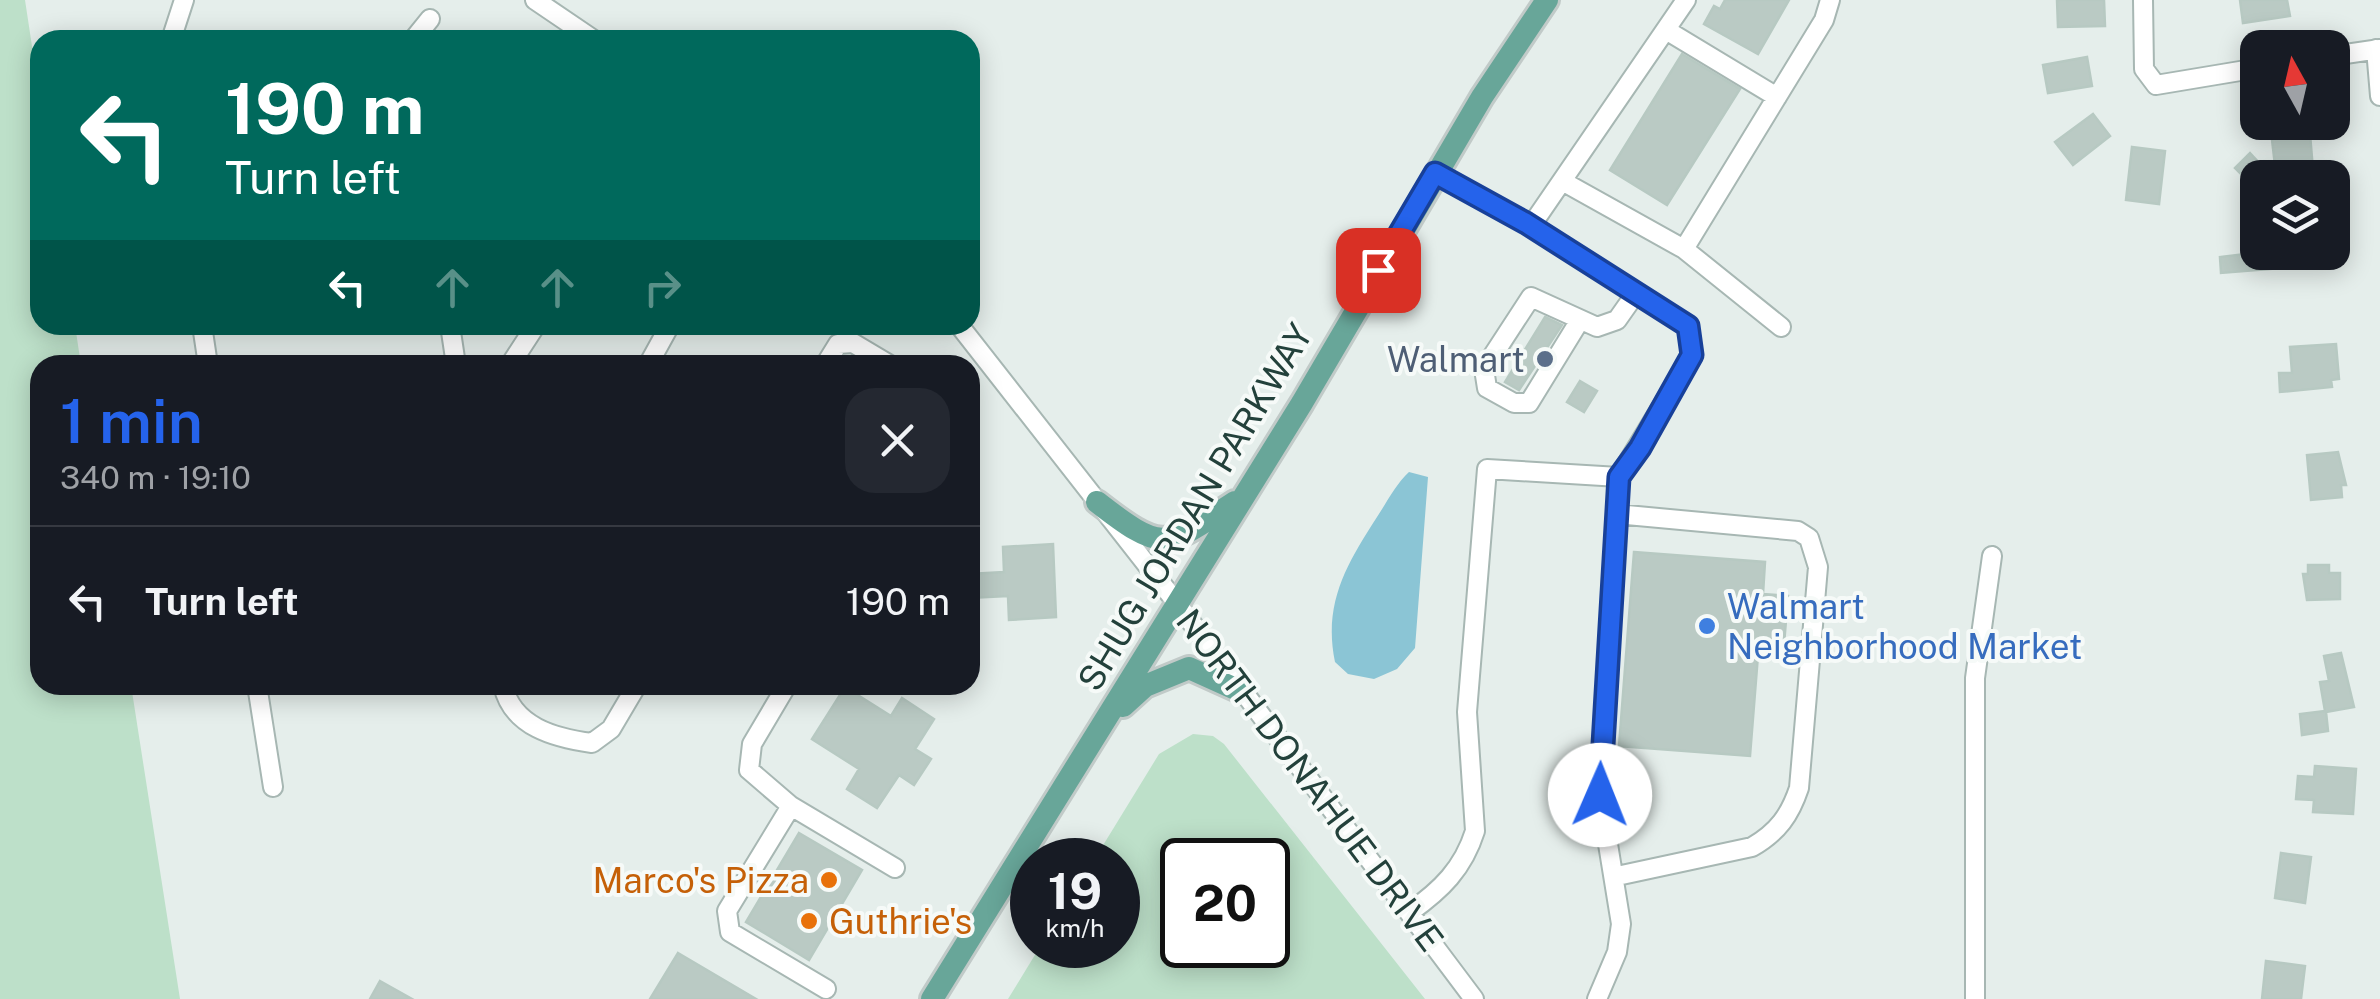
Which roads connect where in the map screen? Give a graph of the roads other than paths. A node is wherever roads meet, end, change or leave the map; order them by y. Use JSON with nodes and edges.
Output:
{"nodes":[{"id":1,"x":184,"y":0,"type":"edge"},
{"id":2,"x":535,"y":0,"type":"edge"},
{"id":3,"x":1547,"y":0,"type":"edge"},
{"id":4,"x":1686,"y":0,"type":"edge"},
{"id":5,"x":1830,"y":0,"type":"edge"},
{"id":6,"x":2143,"y":0,"type":"edge"},
{"id":7,"x":430,"y":18,"type":"dead end"},
{"id":8,"x":174,"y":30,"type":"edge"},
{"id":9,"x":421,"y":30,"type":"edge"},
{"id":10,"x":579,"y":30,"type":"edge"},
{"id":11,"x":1666,"y":30,"type":"junction"},
{"id":12,"x":2378,"y":49,"type":"edge"},
{"id":13,"x":2350,"y":53,"type":"edge"},
{"id":14,"x":2240,"y":71,"type":"edge"},
{"id":15,"x":2380,"y":96,"type":"edge"},
{"id":16,"x":1777,"y":97,"type":"junction"},
{"id":17,"x":1435,"y":173,"type":"junction"},
{"id":18,"x":1562,"y":181,"type":"junction"},
{"id":19,"x":1531,"y":226,"type":"junction"},
{"id":20,"x":1684,"y":250,"type":"junction"},
{"id":21,"x":1636,"y":293,"type":"junction"},
{"id":22,"x":1580,"y":320,"type":"junction"},
{"id":23,"x":1781,"y":328,"type":"dead end"},
{"id":24,"x":967,"y":335,"type":"edge"},
{"id":25,"x":831,"y":355,"type":"edge"},
{"id":26,"x":874,"y":355,"type":"edge"},
{"id":27,"x":1619,"y":477,"type":"junction"},
{"id":28,"x":1242,"y":497,"type":"junction"},
{"id":29,"x":1098,"y":502,"type":"junction"},
{"id":30,"x":1616,"y":514,"type":"junction"},
{"id":31,"x":1992,"y":556,"type":"dead end"},
{"id":32,"x":1176,"y":602,"type":"junction"},
{"id":33,"x":1240,"y":690,"type":"junction"},
{"id":34,"x":259,"y":695,"type":"edge"},
{"id":35,"x":508,"y":695,"type":"edge"},
{"id":36,"x":630,"y":695,"type":"edge"},
{"id":37,"x":781,"y":695,"type":"edge"},
{"id":38,"x":1102,"y":726,"type":"junction"},
{"id":39,"x":273,"y":786,"type":"dead end"},
{"id":40,"x":791,"y":806,"type":"junction"},
{"id":41,"x":895,"y":868,"type":"dead end"},
{"id":42,"x":1617,"y":876,"type":"junction"},
{"id":43,"x":1410,"y":912,"type":"junction"},
{"id":44,"x":826,"y":988,"type":"dead end"},
{"id":45,"x":932,"y":999,"type":"edge"},
{"id":46,"x":1474,"y":999,"type":"edge"},
{"id":47,"x":1597,"y":999,"type":"edge"},
{"id":48,"x":1976,"y":999,"type":"edge"}],
"edges":[{"from":1,"to":8,"type":"street"},
{"from":2,"to":10,"type":"street"},
{"from":3,"to":17,"type":"main road","name":"SHUG JORDAN PARKWAY"},
{"from":4,"to":11,"type":"street"},
{"from":5,"to":16,"type":"street"},
{"from":6,"to":14,"type":"street"},
{"from":7,"to":9,"type":"street"},
{"from":11,"to":16,"type":"street"},
{"from":11,"to":18,"type":"street"},
{"from":12,"to":13,"type":"street"},
{"from":12,"to":15,"type":"street"},
{"from":16,"to":20,"type":"street"},
{"from":17,"to":19,"type":"street"},
{"from":17,"to":28,"type":"main road","name":"SHUG JORDAN PARKWAY"},
{"from":18,"to":19,"type":"street"},
{"from":18,"to":20,"type":"street"},
{"from":19,"to":21,"type":"street"},
{"from":20,"to":23,"type":"street"},
{"from":21,"to":22,"type":"street"},
{"from":21,"to":27,"type":"street"},
{"from":22,"to":22,"type":"street"},
{"from":24,"to":29,"type":"street","name":"NORTH DONAHUE DRIVE"},
{"from":25,"to":26,"type":"street"},
{"from":27,"to":30,"type":"street"},
{"from":27,"to":43,"type":"street"},
{"from":28,"to":29,"type":"main road"},
{"from":28,"to":32,"type":"main road","name":"SHUG JORDAN PARKWAY"},
{"from":29,"to":32,"type":"street","name":"NORTH DONAHUE DRIVE"},
{"from":30,"to":42,"type":"street"},
{"from":30,"to":42,"type":"street"},
{"from":31,"to":48,"type":"street"},
{"from":32,"to":33,"type":"street","name":"NORTH DONAHUE DRIVE"},
{"from":32,"to":38,"type":"main road","name":"SHUG JORDAN PARKWAY"},
{"from":33,"to":38,"type":"main road"},
{"from":33,"to":43,"type":"street","name":"NORTH DONAHUE DRIVE"},
{"from":34,"to":39,"type":"street"},
{"from":35,"to":36,"type":"street"},
{"from":37,"to":40,"type":"street"},
{"from":38,"to":45,"type":"main road","name":"SHUG JORDAN PARKWAY"},
{"from":40,"to":41,"type":"street"},
{"from":40,"to":44,"type":"street"},
{"from":42,"to":47,"type":"street"},
{"from":43,"to":46,"type":"street","name":"NORTH DONAHUE DRIVE"}]}
